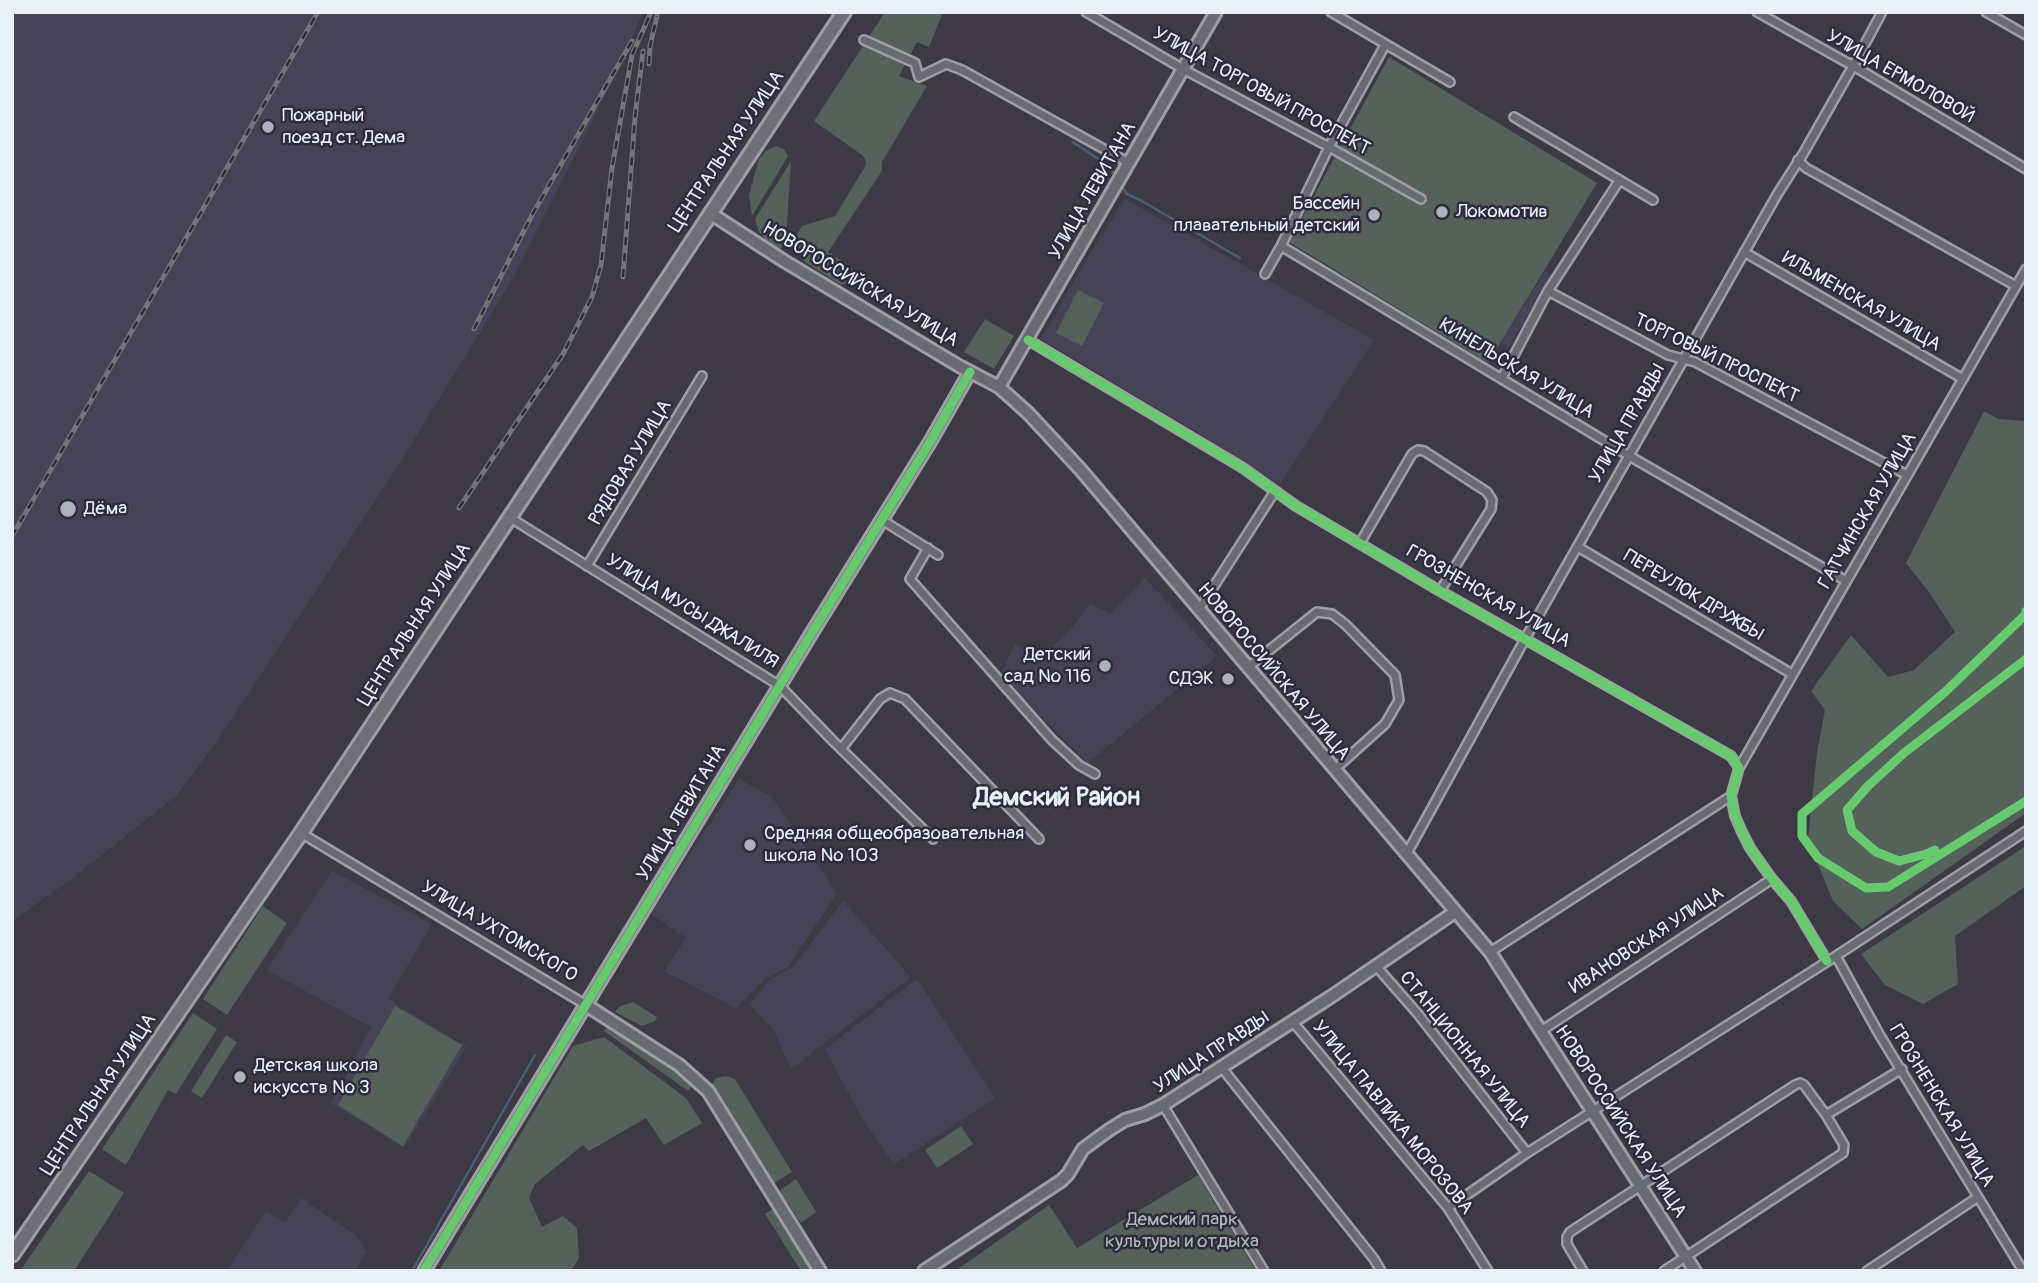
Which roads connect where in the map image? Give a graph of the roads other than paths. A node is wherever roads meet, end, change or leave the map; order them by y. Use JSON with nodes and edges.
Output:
{"nodes":[{"id":1,"x":844,"y":12,"type":"edge"},
{"id":2,"x":1086,"y":12,"type":"edge"},
{"id":3,"x":1216,"y":12,"type":"edge"},
{"id":4,"x":1331,"y":12,"type":"edge"},
{"id":5,"x":1758,"y":12,"type":"edge"},
{"id":6,"x":1882,"y":12,"type":"edge"},
{"id":7,"x":1986,"y":12,"type":"edge"},
{"id":8,"x":2026,"y":35,"type":"edge"},
{"id":9,"x":864,"y":40,"type":"dead end"},
{"id":10,"x":1385,"y":45,"type":"junction"},
{"id":11,"x":1853,"y":66,"type":"junction"},
{"id":12,"x":1183,"y":69,"type":"junction"},
{"id":13,"x":1450,"y":82,"type":"dead end"},
{"id":14,"x":1514,"y":117,"type":"dead end"},
{"id":15,"x":1329,"y":147,"type":"junction"},
{"id":16,"x":1798,"y":160,"type":"junction"},
{"id":17,"x":1129,"y":163,"type":"junction"},
{"id":18,"x":2026,"y":169,"type":"edge"},
{"id":19,"x":1619,"y":181,"type":"junction"},
{"id":20,"x":1421,"y":200,"type":"dead end"},
{"id":21,"x":1653,"y":200,"type":"dead end"},
{"id":22,"x":710,"y":213,"type":"junction"},
{"id":23,"x":1280,"y":246,"type":"junction"},
{"id":24,"x":1744,"y":252,"type":"junction"},
{"id":25,"x":2026,"y":270,"type":"edge"},
{"id":26,"x":1265,"y":274,"type":"dead end"},
{"id":27,"x":2016,"y":286,"type":"junction"},
{"id":28,"x":1548,"y":291,"type":"junction"},
{"id":29,"x":1028,"y":340,"type":"junction"},
{"id":30,"x":1685,"y":359,"type":"junction"},
{"id":31,"x":970,"y":372,"type":"junction"},
{"id":32,"x":702,"y":376,"type":"dead end"},
{"id":33,"x":1502,"y":378,"type":"junction"},
{"id":34,"x":1963,"y":379,"type":"junction"},
{"id":35,"x":999,"y":387,"type":"junction"},
{"id":36,"x":1629,"y":456,"type":"junction"},
{"id":37,"x":1907,"y":475,"type":"junction"},
{"id":38,"x":1275,"y":491,"type":"junction"},
{"id":39,"x":509,"y":517,"type":"junction"},
{"id":40,"x":882,"y":520,"type":"junction"},
{"id":41,"x":1360,"y":543,"type":"junction"},
{"id":42,"x":1578,"y":547,"type":"junction"},
{"id":43,"x":928,"y":548,"type":"junction"},
{"id":44,"x":938,"y":555,"type":"dead end"},
{"id":45,"x":587,"y":566,"type":"junction"},
{"id":46,"x":1846,"y":581,"type":"junction"},
{"id":47,"x":1440,"y":591,"type":"junction"},
{"id":48,"x":1198,"y":611,"type":"junction"},
{"id":49,"x":1525,"y":639,"type":"junction"},
{"id":50,"x":1247,"y":668,"type":"junction"},
{"id":51,"x":1792,"y":674,"type":"junction"},
{"id":52,"x":780,"y":686,"type":"junction"},
{"id":53,"x":841,"y":749,"type":"junction"},
{"id":54,"x":1739,"y":768,"type":"junction"},
{"id":55,"x":1334,"y":770,"type":"junction"},
{"id":56,"x":1095,"y":774,"type":"dead end"},
{"id":57,"x":1731,"y":796,"type":"junction"},
{"id":58,"x":2026,"y":831,"type":"edge"},
{"id":59,"x":301,"y":833,"type":"junction"},
{"id":60,"x":933,"y":839,"type":"dead end"},
{"id":61,"x":1039,"y":839,"type":"dead end"},
{"id":62,"x":1406,"y":855,"type":"junction"},
{"id":63,"x":1772,"y":878,"type":"junction"},
{"id":64,"x":1455,"y":912,"type":"junction"},
{"id":65,"x":1490,"y":952,"type":"junction"},
{"id":66,"x":1836,"y":956,"type":"junction"},
{"id":67,"x":1827,"y":961,"type":"junction"},
{"id":68,"x":1376,"y":966,"type":"junction"},
{"id":69,"x":586,"y":1005,"type":"junction"},
{"id":70,"x":1293,"y":1022,"type":"junction"},
{"id":71,"x":1541,"y":1031,"type":"junction"},
{"id":72,"x":1222,"y":1068,"type":"junction"},
{"id":73,"x":1902,"y":1069,"type":"junction"},
{"id":74,"x":1163,"y":1105,"type":"junction"},
{"id":75,"x":1592,"y":1111,"type":"junction"},
{"id":76,"x":1826,"y":1115,"type":"junction"},
{"id":77,"x":1527,"y":1153,"type":"junction"},
{"id":78,"x":1640,"y":1185,"type":"junction"},
{"id":79,"x":1978,"y":1197,"type":"junction"},
{"id":80,"x":1448,"y":1208,"type":"junction"},
{"id":81,"x":12,"y":1255,"type":"edge"},
{"id":82,"x":1686,"y":1256,"type":"junction"},
{"id":83,"x":424,"y":1271,"type":"edge"},
{"id":84,"x":820,"y":1271,"type":"edge"},
{"id":85,"x":924,"y":1271,"type":"edge"},
{"id":86,"x":1264,"y":1271,"type":"edge"},
{"id":87,"x":1381,"y":1271,"type":"edge"},
{"id":88,"x":1488,"y":1271,"type":"edge"},
{"id":89,"x":1583,"y":1271,"type":"edge"},
{"id":90,"x":1664,"y":1271,"type":"edge"},
{"id":91,"x":1695,"y":1271,"type":"edge"},
{"id":92,"x":1867,"y":1271,"type":"edge"},
{"id":93,"x":2023,"y":1271,"type":"edge"}],
"edges":[{"from":1,"to":22,"type":"main road","name":"ЦЕНТРАЛЬНАЯ УЛИЦА"},
{"from":2,"to":12,"type":"street","name":"УЛИЦА ТОРГОВЫЙ ПРОСПЕКТ"},
{"from":3,"to":12,"type":"main road","name":"УЛИЦА ЛЕВИТАНА"},
{"from":4,"to":10,"type":"street"},
{"from":5,"to":11,"type":"street","name":"УЛИЦА ЕРМОЛОВОЙ"},
{"from":6,"to":11,"type":"street","name":"УЛИЦА ПРАВДЫ"},
{"from":7,"to":8,"type":"street"},
{"from":9,"to":17,"type":"street"},
{"from":10,"to":13,"type":"street"},
{"from":10,"to":15,"type":"street"},
{"from":11,"to":16,"type":"street","name":"УЛИЦА ПРАВДЫ"},
{"from":11,"to":18,"type":"street","name":"УЛИЦА ЕРМОЛОВОЙ"},
{"from":12,"to":15,"type":"street","name":"УЛИЦА ТОРГОВЫЙ ПРОСПЕКТ"},
{"from":12,"to":17,"type":"main road","name":"УЛИЦА ЛЕВИТАНА"},
{"from":14,"to":19,"type":"street"},
{"from":15,"to":20,"type":"street","name":"УЛИЦА ТОРГОВЫЙ ПРОСПЕКТ"},
{"from":15,"to":23,"type":"street"},
{"from":16,"to":24,"type":"street","name":"УЛИЦА ПРАВДЫ"},
{"from":16,"to":27,"type":"street"},
{"from":17,"to":29,"type":"main road","name":"УЛИЦА ЛЕВИТАНА"},
{"from":19,"to":21,"type":"street"},
{"from":19,"to":28,"type":"street"},
{"from":22,"to":31,"type":"main road","name":"НОВОРОССИЙСКАЯ УЛИЦА"},
{"from":22,"to":39,"type":"main road","name":"ЦЕНТРАЛЬНАЯ УЛИЦА"},
{"from":23,"to":26,"type":"street"},
{"from":23,"to":33,"type":"street","name":"КИНЕЛЬСКАЯ УЛИЦА"},
{"from":24,"to":30,"type":"street","name":"УЛИЦА ПРАВДЫ"},
{"from":24,"to":34,"type":"street","name":"ИЛЬМЕНСКАЯ УЛИЦА"},
{"from":25,"to":27,"type":"street","name":"ГАТЧИНСКАЯ УЛИЦА"},
{"from":27,"to":34,"type":"street","name":"ГАТЧИНСКАЯ УЛИЦА"},
{"from":28,"to":30,"type":"street","name":"ТОРГОВЫЙ ПРОСПЕКТ"},
{"from":28,"to":33,"type":"street"},
{"from":29,"to":35,"type":"main road","name":"УЛИЦА ЛЕВИТАНА"},
{"from":29,"to":38,"type":"street","name":"ГРОЗНЕНСКАЯ УЛИЦА"},
{"from":30,"to":36,"type":"street","name":"УЛИЦА ПРАВДЫ"},
{"from":30,"to":37,"type":"street","name":"ТОРГОВЫЙ ПРОСПЕКТ"},
{"from":31,"to":35,"type":"main road","name":"НОВОРОССИЙСКАЯ УЛИЦА"},
{"from":31,"to":40,"type":"main road","name":"УЛИЦА ЛЕВИТАНА"},
{"from":32,"to":45,"type":"street","name":"РЯДОВАЯ УЛИЦА"},
{"from":33,"to":36,"type":"street","name":"КИНЕЛЬСКАЯ УЛИЦА"},
{"from":34,"to":37,"type":"street","name":"ГАТЧИНСКАЯ УЛИЦА"},
{"from":35,"to":48,"type":"main road","name":"НОВОРОССИЙСКАЯ УЛИЦА"},
{"from":36,"to":42,"type":"street","name":"УЛИЦА ПРАВДЫ"},
{"from":36,"to":46,"type":"street","name":"КИНЕЛЬСКАЯ УЛИЦА"},
{"from":37,"to":46,"type":"street","name":"ГАТЧИНСКАЯ УЛИЦА"},
{"from":38,"to":41,"type":"street","name":"ГРОЗНЕНСКАЯ УЛИЦА"},
{"from":38,"to":48,"type":"street"},
{"from":39,"to":45,"type":"street","name":"УЛИЦА МУСЫ ДЖАЛИЛЯ"},
{"from":39,"to":59,"type":"main road","name":"ЦЕНТРАЛЬНАЯ УЛИЦА"},
{"from":40,"to":43,"type":"street"},
{"from":40,"to":52,"type":"main road","name":"УЛИЦА ЛЕВИТАНА"},
{"from":41,"to":47,"type":"street","name":"ГРОЗНЕНСКАЯ УЛИЦА"},
{"from":41,"to":47,"type":"street"},
{"from":42,"to":49,"type":"street","name":"УЛИЦА ПРАВДЫ"},
{"from":42,"to":51,"type":"street","name":"ПЕРЕУЛОК ДРУЖБЫ"},
{"from":43,"to":44,"type":"street"},
{"from":43,"to":56,"type":"street"},
{"from":45,"to":52,"type":"street","name":"УЛИЦА МУСЫ ДЖАЛИЛЯ"},
{"from":46,"to":51,"type":"street","name":"ГАТЧИНСКАЯ УЛИЦА"},
{"from":47,"to":49,"type":"street","name":"ГРОЗНЕНСКАЯ УЛИЦА"},
{"from":48,"to":50,"type":"main road","name":"НОВОРОССИЙСКАЯ УЛИЦА"},
{"from":49,"to":54,"type":"street","name":"ГРОЗНЕНСКАЯ УЛИЦА"},
{"from":49,"to":62,"type":"street","name":"УЛИЦА ПРАВДЫ"},
{"from":50,"to":55,"type":"main road","name":"НОВОРОССИЙСКАЯ УЛИЦА"},
{"from":50,"to":55,"type":"street"},
{"from":51,"to":54,"type":"street","name":"ГАТЧИНСКАЯ УЛИЦА"},
{"from":52,"to":53,"type":"street","name":"УЛИЦА МУСЫ ДЖАЛИЛЯ"},
{"from":52,"to":69,"type":"main road","name":"УЛИЦА ЛЕВИТАНА"},
{"from":53,"to":60,"type":"street","name":"УЛИЦА МУСЫ ДЖАЛИЛЯ"},
{"from":53,"to":61,"type":"street"},
{"from":54,"to":57,"type":"street"},
{"from":55,"to":62,"type":"main road","name":"НОВОРОССИЙСКАЯ УЛИЦА"},
{"from":57,"to":63,"type":"street"},
{"from":57,"to":65,"type":"street"},
{"from":58,"to":66,"type":"street"},
{"from":59,"to":69,"type":"street","name":"УЛИЦА УХТОМСКОГО"},
{"from":59,"to":81,"type":"main road","name":"ЦЕНТРАЛЬНАЯ УЛИЦА"},
{"from":62,"to":64,"type":"main road","name":"НОВОРОССИЙСКАЯ УЛИЦА"},
{"from":63,"to":67,"type":"street"},
{"from":63,"to":71,"type":"street","name":"ИВАНОВСКАЯ УЛИЦА"},
{"from":64,"to":65,"type":"main road","name":"НОВОРОССИЙСКАЯ УЛИЦА"},
{"from":64,"to":68,"type":"main road","name":"УЛИЦА ПРАВДЫ"},
{"from":65,"to":71,"type":"main road","name":"НОВОРОССИЙСКАЯ УЛИЦА"},
{"from":66,"to":67,"type":"street"},
{"from":66,"to":73,"type":"street","name":"ГРОЗНЕНСКАЯ УЛИЦА"},
{"from":67,"to":75,"type":"street"},
{"from":68,"to":70,"type":"main road","name":"УЛИЦА ПРАВДЫ"},
{"from":68,"to":77,"type":"street","name":"СТАНЦИОННАЯ УЛИЦА"},
{"from":69,"to":83,"type":"main road","name":"УЛИЦА ЛЕВИТАНА"},
{"from":69,"to":84,"type":"main road","name":"УЛИЦА УХТОМСКОГО"},
{"from":70,"to":72,"type":"main road","name":"УЛИЦА ПРАВДЫ"},
{"from":70,"to":80,"type":"street","name":"УЛИЦА ПАВЛИКА МОРОЗОВА"},
{"from":71,"to":75,"type":"main road","name":"НОВОРОССИЙСКАЯ УЛИЦА"},
{"from":72,"to":74,"type":"main road","name":"УЛИЦА ПРАВДЫ"},
{"from":72,"to":87,"type":"street"},
{"from":73,"to":76,"type":"street"},
{"from":73,"to":79,"type":"street","name":"ГРОЗНЕНСКАЯ УЛИЦА"},
{"from":74,"to":85,"type":"main road","name":"УЛИЦА ПРАВДЫ"},
{"from":74,"to":86,"type":"street"},
{"from":75,"to":77,"type":"street"},
{"from":75,"to":78,"type":"main road","name":"НОВОРОССИЙСКАЯ УЛИЦА"},
{"from":76,"to":78,"type":"street"},
{"from":76,"to":82,"type":"street"},
{"from":77,"to":80,"type":"street"},
{"from":78,"to":82,"type":"main road","name":"НОВОРОССИЙСКАЯ УЛИЦА"},
{"from":78,"to":89,"type":"street"},
{"from":79,"to":92,"type":"street"},
{"from":79,"to":93,"type":"street","name":"ГРОЗНЕНСКАЯ УЛИЦА"},
{"from":80,"to":88,"type":"street","name":"УЛИЦА ПАВЛИКА МОРОЗОВА"},
{"from":82,"to":90,"type":"street"},
{"from":82,"to":91,"type":"main road","name":"НОВОРОССИЙСКАЯ УЛИЦА"}]}
